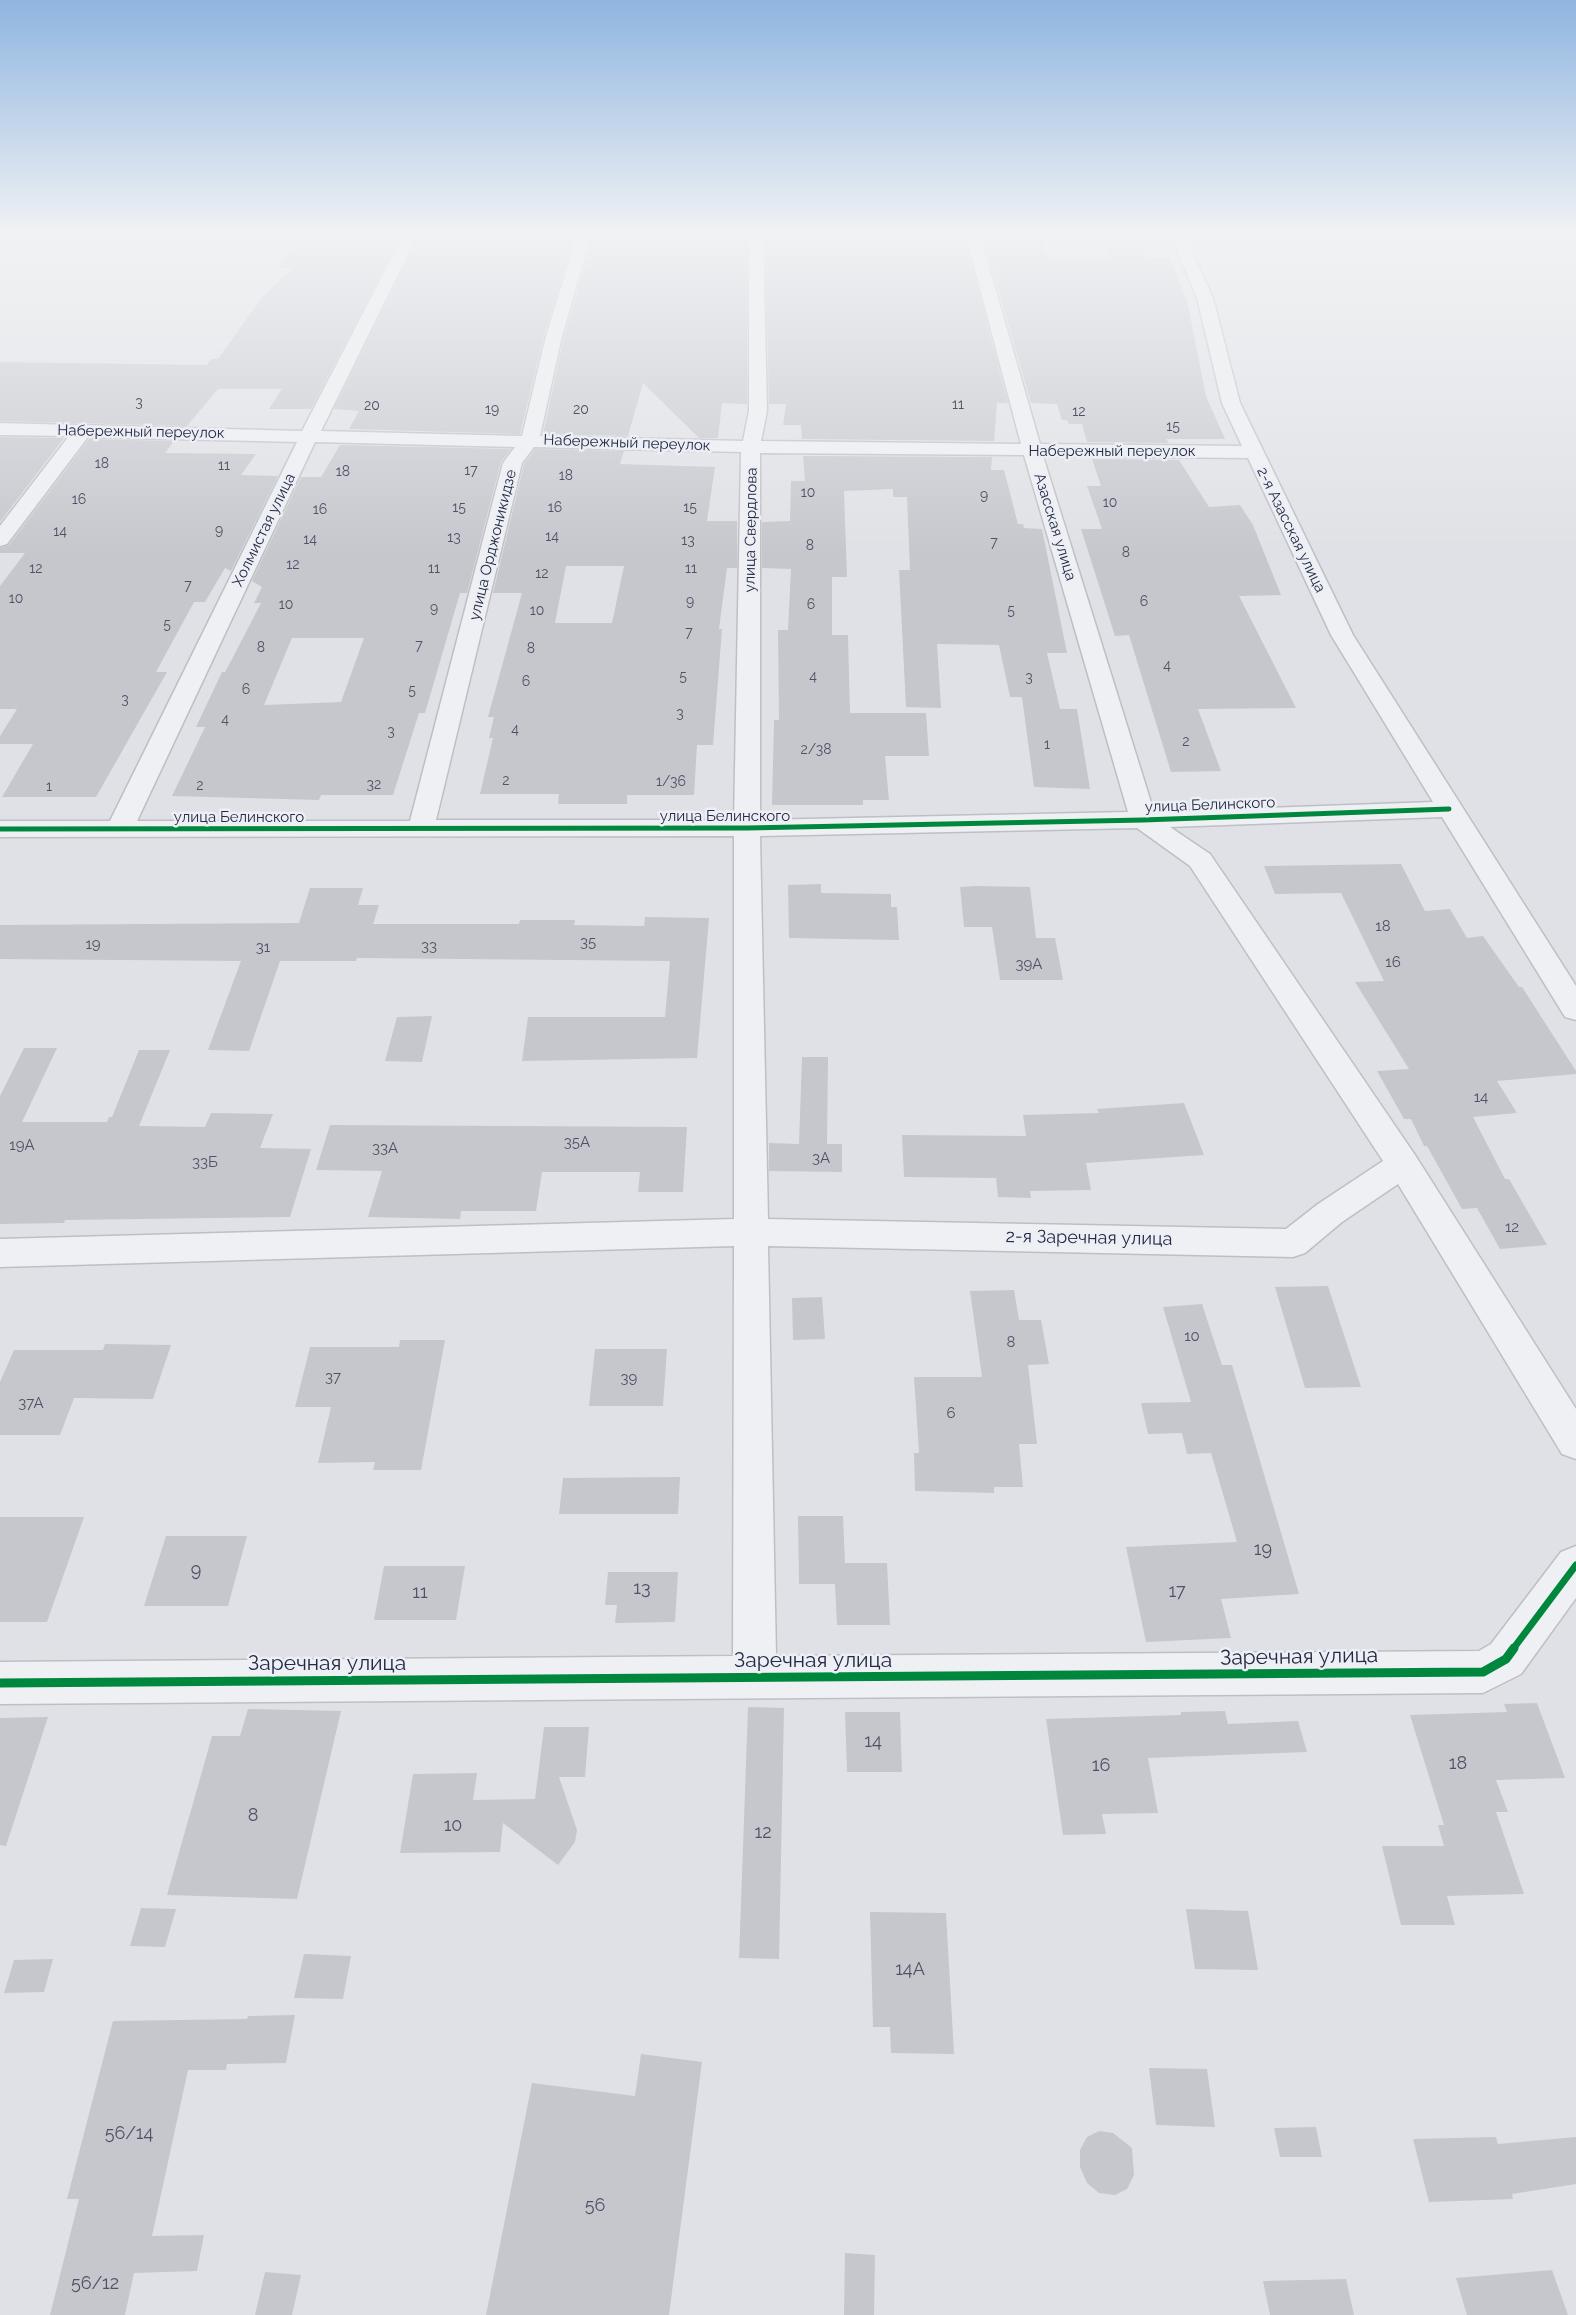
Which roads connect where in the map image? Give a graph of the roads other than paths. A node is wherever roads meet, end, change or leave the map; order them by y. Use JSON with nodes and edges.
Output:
{"nodes":[{"id":1,"x":357,"y":340,"type":"edge"},
{"id":2,"x":553,"y":340,"type":"edge"},
{"id":3,"x":757,"y":340,"type":"edge"},
{"id":4,"x":1002,"y":340,"type":"edge"},
{"id":5,"x":1215,"y":340,"type":"edge"},
{"id":6,"x":0,"y":429,"type":"edge"},
{"id":7,"x":82,"y":431,"type":"junction"},
{"id":8,"x":309,"y":436,"type":"junction"},
{"id":9,"x":530,"y":440,"type":"junction"},
{"id":10,"x":752,"y":447,"type":"junction"},
{"id":11,"x":1032,"y":451,"type":"junction"},
{"id":12,"x":1253,"y":452,"type":"junction"},
{"id":13,"x":0,"y":540,"type":"edge"},
{"id":14,"x":1449,"y":809,"type":"junction"},
{"id":15,"x":1143,"y":820,"type":"junction"},
{"id":16,"x":421,"y":828,"type":"junction"},
{"id":17,"x":747,"y":828,"type":"junction"},
{"id":18,"x":0,"y":829,"type":"edge"},
{"id":19,"x":119,"y":830,"type":"junction"},
{"id":20,"x":1576,"y":1010,"type":"edge"},
{"id":21,"x":1403,"y":1164,"type":"junction"},
{"id":22,"x":749,"y":1232,"type":"junction"},
{"id":23,"x":0,"y":1253,"type":"edge"},
{"id":24,"x":1576,"y":1442,"type":"edge"},
{"id":25,"x":1576,"y":1565,"type":"edge"},
{"id":26,"x":755,"y":1677,"type":"junction"},
{"id":27,"x":0,"y":1683,"type":"edge"}],
"edges":[{"from":1,"to":8,"type":"street","name":"Холмистая улица"},
{"from":2,"to":9,"type":"street","name":"улица Орджоникидзе"},
{"from":3,"to":10,"type":"street","name":"улица Свердлова"},
{"from":4,"to":11,"type":"street","name":"Азасская улица"},
{"from":5,"to":12,"type":"street","name":"2-я Азасская улица"},
{"from":6,"to":7,"type":"street","name":"Набережный переулок"},
{"from":7,"to":8,"type":"street","name":"Набережный переулок"},
{"from":7,"to":13,"type":"street"},
{"from":8,"to":9,"type":"street","name":"Набережный переулок"},
{"from":8,"to":19,"type":"street","name":"Холмистая улица"},
{"from":9,"to":10,"type":"street","name":"Набережный переулок"},
{"from":9,"to":16,"type":"street","name":"улица Орджоникидзе"},
{"from":10,"to":11,"type":"street","name":"Набережный переулок"},
{"from":10,"to":17,"type":"street","name":"улица Свердлова"},
{"from":11,"to":12,"type":"street","name":"Набережный переулок"},
{"from":11,"to":15,"type":"street","name":"Азасская улица"},
{"from":12,"to":14,"type":"street","name":"2-я Азасская улица"},
{"from":14,"to":15,"type":"street","name":"улица Белинского"},
{"from":14,"to":20,"type":"street","name":"2-я Азасская улица"},
{"from":15,"to":17,"type":"street","name":"улица Белинского"},
{"from":15,"to":21,"type":"street"},
{"from":16,"to":17,"type":"street","name":"улица Белинского"},
{"from":16,"to":19,"type":"street","name":"улица Белинского"},
{"from":17,"to":22,"type":"street","name":"улица Свердлова"},
{"from":18,"to":19,"type":"street","name":"улица Белинского"},
{"from":21,"to":22,"type":"street","name":"2-я Заречная улица"},
{"from":21,"to":24,"type":"street"},
{"from":22,"to":23,"type":"street"},
{"from":22,"to":26,"type":"street","name":"улица Свердлова"},
{"from":25,"to":26,"type":"street","name":"Заречная улица"},
{"from":26,"to":27,"type":"street","name":"Заречная улица"}]}
